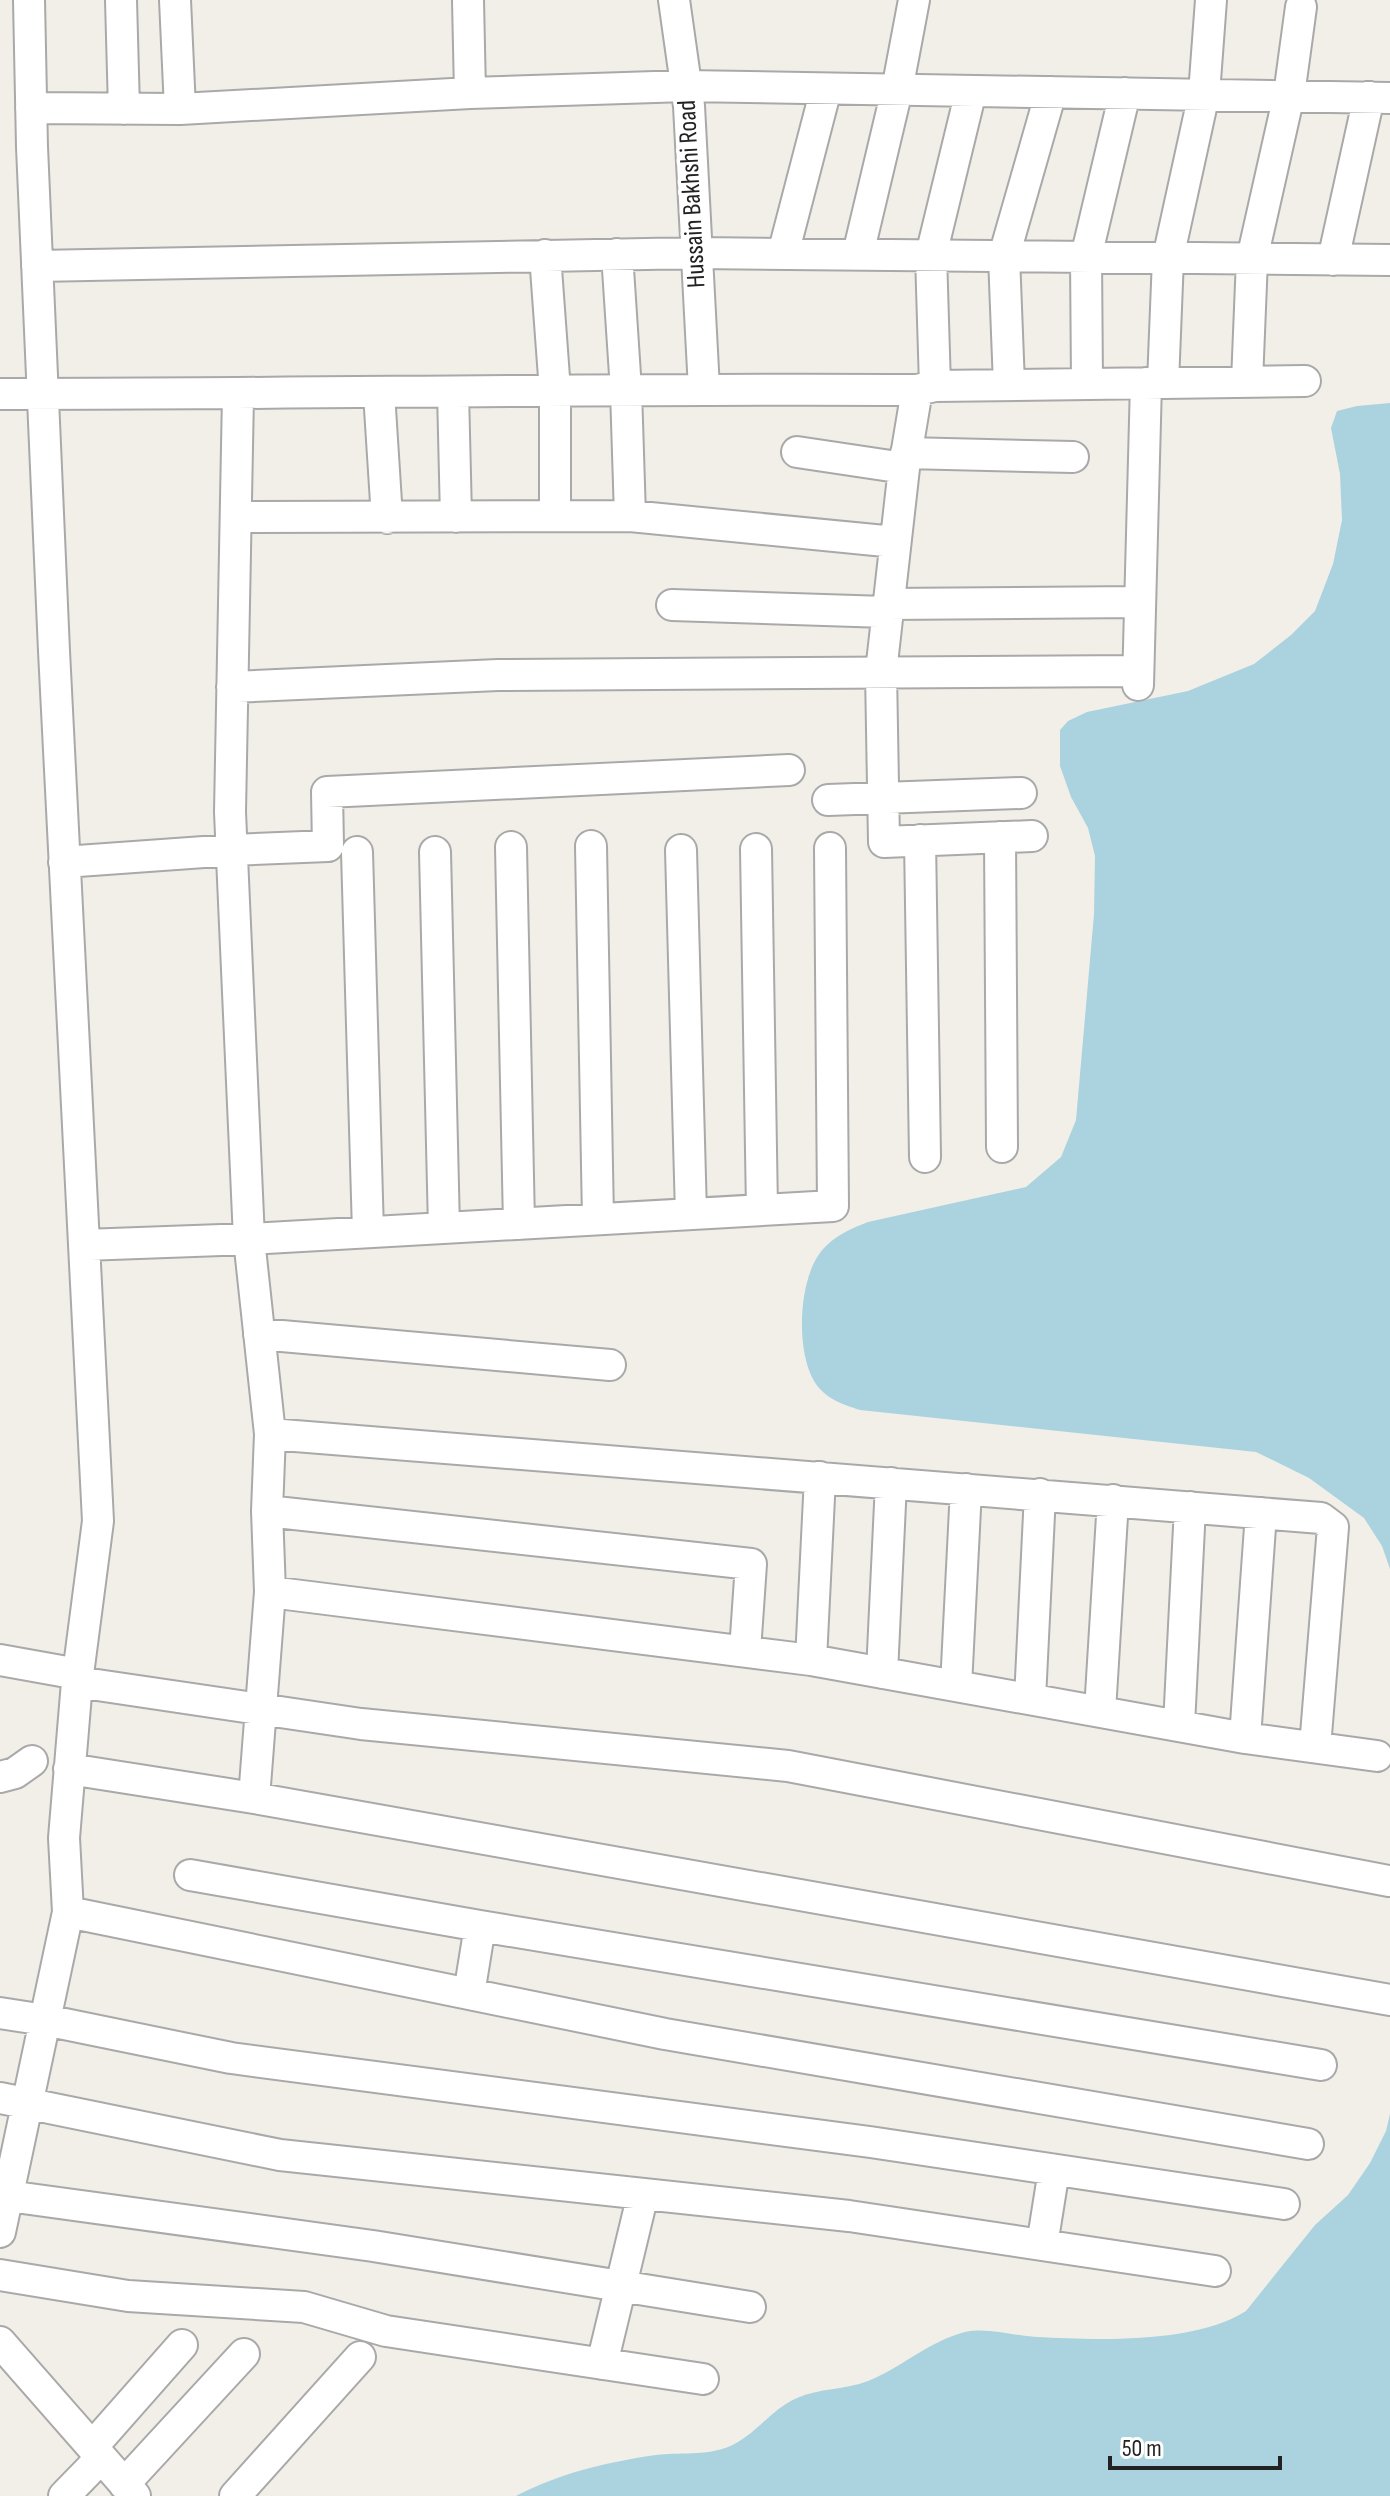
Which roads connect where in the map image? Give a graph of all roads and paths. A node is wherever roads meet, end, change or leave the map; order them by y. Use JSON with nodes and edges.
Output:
{"nodes":[{"id":1,"x":29,"y":0,"type":"edge"},
{"id":2,"x":121,"y":0,"type":"edge"},
{"id":3,"x":175,"y":0,"type":"edge"},
{"id":4,"x":468,"y":0,"type":"edge"},
{"id":5,"x":674,"y":0,"type":"edge"},
{"id":6,"x":914,"y":0,"type":"edge"},
{"id":7,"x":1211,"y":0,"type":"edge"},
{"id":8,"x":1301,"y":7,"type":"dead end"},
{"id":9,"x":686,"y":86,"type":"junction"},
{"id":10,"x":826,"y":89,"type":"junction"},
{"id":11,"x":897,"y":90,"type":"junction"},
{"id":12,"x":971,"y":91,"type":"junction"},
{"id":13,"x":1051,"y":92,"type":"junction"},
{"id":14,"x":470,"y":93,"type":"junction"},
{"id":15,"x":1125,"y":93,"type":"junction"},
{"id":16,"x":1204,"y":94,"type":"junction"},
{"id":17,"x":1289,"y":95,"type":"junction"},
{"id":18,"x":1379,"y":97,"type":"edge"},
{"id":19,"x":31,"y":108,"type":"junction"},
{"id":20,"x":124,"y":109,"type":"junction"},
{"id":21,"x":180,"y":109,"type":"junction"},
{"id":22,"x":696,"y":253,"type":"junction"},
{"id":23,"x":617,"y":254,"type":"junction"},
{"id":24,"x":783,"y":254,"type":"junction"},
{"id":25,"x":858,"y":254,"type":"junction"},
{"id":26,"x":545,"y":255,"type":"junction"},
{"id":27,"x":931,"y":255,"type":"junction"},
{"id":28,"x":1004,"y":256,"type":"junction"},
{"id":29,"x":1086,"y":257,"type":"junction"},
{"id":30,"x":1168,"y":258,"type":"junction"},
{"id":31,"x":1252,"y":259,"type":"junction"},
{"id":32,"x":1333,"y":260,"type":"junction"},
{"id":33,"x":1390,"y":260,"type":"edge"},
{"id":34,"x":37,"y":266,"type":"junction"},
{"id":35,"x":1305,"y":381,"type":"dead end"},
{"id":36,"x":1247,"y":382,"type":"junction"},
{"id":37,"x":1154,"y":383,"type":"junction"},
{"id":38,"x":1087,"y":384,"type":"junction"},
{"id":39,"x":1009,"y":385,"type":"junction"},
{"id":40,"x":926,"y":388,"type":"junction"},
{"id":41,"x":704,"y":389,"type":"junction"},
{"id":42,"x":626,"y":390,"type":"junction"},
{"id":43,"x":555,"y":391,"type":"junction"},
{"id":44,"x":453,"y":392,"type":"junction"},
{"id":45,"x":379,"y":393,"type":"junction"},
{"id":46,"x":0,"y":394,"type":"edge"},
{"id":47,"x":42,"y":394,"type":"junction"},
{"id":48,"x":238,"y":395,"type":"junction"},
{"id":49,"x":797,"y":452,"type":"dead end"},
{"id":50,"x":1073,"y":457,"type":"dead end"},
{"id":51,"x":905,"y":460,"type":"junction"},
{"id":52,"x":555,"y":514,"type":"junction"},
{"id":53,"x":630,"y":516,"type":"junction"},
{"id":54,"x":236,"y":517,"type":"junction"},
{"id":55,"x":456,"y":517,"type":"junction"},
{"id":56,"x":387,"y":518,"type":"junction"},
{"id":57,"x":895,"y":542,"type":"junction"},
{"id":58,"x":1139,"y":602,"type":"junction"},
{"id":59,"x":672,"y":605,"type":"dead end"},
{"id":60,"x":887,"y":608,"type":"junction"},
{"id":61,"x":881,"y":672,"type":"junction"},
{"id":62,"x":232,"y":687,"type":"junction"},
{"id":63,"x":789,"y":770,"type":"dead end"},
{"id":64,"x":1021,"y":793,"type":"dead end"},
{"id":65,"x":884,"y":798,"type":"junction"},
{"id":66,"x":828,"y":800,"type":"dead end"},
{"id":67,"x":1032,"y":836,"type":"dead end"},
{"id":68,"x":1000,"y":837,"type":"junction"},
{"id":69,"x":920,"y":840,"type":"junction"},
{"id":70,"x":591,"y":846,"type":"dead end"},
{"id":71,"x":511,"y":847,"type":"dead end"},
{"id":72,"x":830,"y":848,"type":"dead end"},
{"id":73,"x":756,"y":849,"type":"dead end"},
{"id":74,"x":232,"y":850,"type":"junction"},
{"id":75,"x":681,"y":850,"type":"dead end"},
{"id":76,"x":357,"y":852,"type":"dead end"},
{"id":77,"x":435,"y":852,"type":"dead end"},
{"id":78,"x":64,"y":862,"type":"junction"},
{"id":79,"x":1002,"y":1147,"type":"dead end"},
{"id":80,"x":925,"y":1157,"type":"dead end"},
{"id":81,"x":762,"y":1210,"type":"junction"},
{"id":82,"x":691,"y":1214,"type":"junction"},
{"id":83,"x":598,"y":1219,"type":"junction"},
{"id":84,"x":519,"y":1224,"type":"junction"},
{"id":85,"x":444,"y":1228,"type":"junction"},
{"id":86,"x":368,"y":1232,"type":"junction"},
{"id":87,"x":249,"y":1239,"type":"junction"},
{"id":88,"x":84,"y":1245,"type":"junction"},
{"id":89,"x":259,"y":1334,"type":"junction"},
{"id":90,"x":610,"y":1365,"type":"dead end"},
{"id":91,"x":270,"y":1434,"type":"junction"},
{"id":92,"x":820,"y":1477,"type":"junction"},
{"id":93,"x":891,"y":1483,"type":"junction"},
{"id":94,"x":966,"y":1489,"type":"junction"},
{"id":95,"x":1040,"y":1494,"type":"junction"},
{"id":96,"x":1113,"y":1500,"type":"junction"},
{"id":97,"x":1190,"y":1507,"type":"junction"},
{"id":98,"x":267,"y":1511,"type":"junction"},
{"id":99,"x":1261,"y":1513,"type":"junction"},
{"id":100,"x":270,"y":1592,"type":"junction"},
{"id":101,"x":745,"y":1651,"type":"junction"},
{"id":102,"x":0,"y":1660,"type":"edge"},
{"id":103,"x":811,"y":1660,"type":"junction"},
{"id":104,"x":882,"y":1673,"type":"junction"},
{"id":105,"x":77,"y":1678,"type":"junction"},
{"id":106,"x":956,"y":1686,"type":"junction"},
{"id":107,"x":1030,"y":1699,"type":"junction"},
{"id":108,"x":259,"y":1707,"type":"junction"},
{"id":109,"x":1100,"y":1711,"type":"junction"},
{"id":110,"x":1179,"y":1725,"type":"junction"},
{"id":111,"x":1245,"y":1738,"type":"junction"},
{"id":112,"x":1315,"y":1747,"type":"junction"},
{"id":113,"x":1377,"y":1756,"type":"dead end"},
{"id":114,"x":32,"y":1761,"type":"dead end"},
{"id":115,"x":69,"y":1769,"type":"junction"},
{"id":116,"x":0,"y":1777,"type":"edge"},
{"id":117,"x":254,"y":1798,"type":"junction"},
{"id":118,"x":190,"y":1875,"type":"dead end"},
{"id":119,"x":1389,"y":1881,"type":"edge"},
{"id":120,"x":68,"y":1912,"type":"junction"},
{"id":121,"x":480,"y":1926,"type":"junction"},
{"id":122,"x":469,"y":1994,"type":"junction"},
{"id":123,"x":1390,"y":2000,"type":"edge"},
{"id":124,"x":0,"y":2013,"type":"edge"},
{"id":125,"x":45,"y":2020,"type":"junction"},
{"id":126,"x":1321,"y":2065,"type":"dead end"},
{"id":127,"x":14,"y":2101,"type":"edge"},
{"id":128,"x":1308,"y":2144,"type":"dead end"},
{"id":129,"x":1054,"y":2170,"type":"junction"},
{"id":130,"x":643,"y":2194,"type":"junction"},
{"id":131,"x":8,"y":2196,"type":"junction"},
{"id":132,"x":1284,"y":2204,"type":"dead end"},
{"id":133,"x":0,"y":2232,"type":"edge"},
{"id":134,"x":1042,"y":2245,"type":"junction"},
{"id":135,"x":1215,"y":2271,"type":"dead end"},
{"id":136,"x":0,"y":2275,"type":"edge"},
{"id":137,"x":621,"y":2286,"type":"junction"},
{"id":138,"x":750,"y":2307,"type":"dead end"},
{"id":139,"x":0,"y":2342,"type":"edge"},
{"id":140,"x":182,"y":2345,"type":"dead end"},
{"id":141,"x":244,"y":2354,"type":"dead end"},
{"id":142,"x":360,"y":2357,"type":"dead end"},
{"id":143,"x":602,"y":2364,"type":"junction"},
{"id":144,"x":703,"y":2379,"type":"dead end"},
{"id":145,"x":96,"y":2452,"type":"junction"},
{"id":146,"x":130,"y":2490,"type":"edge"},
{"id":147,"x":64,"y":2496,"type":"edge"},
{"id":148,"x":235,"y":2496,"type":"edge"}],
"edges":[{"from":1,"to":19,"type":"street"},
{"from":2,"to":20,"type":"street"},
{"from":3,"to":21,"type":"street"},
{"from":4,"to":14,"type":"street"},
{"from":5,"to":9,"type":"street","name":"Hussain Bakhshi Road"},
{"from":6,"to":11,"type":"street"},
{"from":7,"to":16,"type":"street"},
{"from":8,"to":17,"type":"street"},
{"from":9,"to":10,"type":"street"},
{"from":9,"to":14,"type":"street"},
{"from":9,"to":22,"type":"street","name":"Hussain Bakhshi Road"},
{"from":10,"to":11,"type":"street"},
{"from":10,"to":24,"type":"street"},
{"from":11,"to":12,"type":"street"},
{"from":11,"to":25,"type":"street"},
{"from":12,"to":13,"type":"street"},
{"from":12,"to":27,"type":"street"},
{"from":13,"to":15,"type":"street"},
{"from":13,"to":28,"type":"street"},
{"from":14,"to":21,"type":"street"},
{"from":15,"to":16,"type":"street"},
{"from":15,"to":29,"type":"street"},
{"from":16,"to":17,"type":"street"},
{"from":16,"to":30,"type":"street"},
{"from":17,"to":18,"type":"street"},
{"from":17,"to":31,"type":"street"},
{"from":18,"to":32,"type":"street"},
{"from":19,"to":20,"type":"street"},
{"from":19,"to":34,"type":"street"},
{"from":20,"to":21,"type":"street"},
{"from":22,"to":23,"type":"street"},
{"from":22,"to":24,"type":"street"},
{"from":22,"to":41,"type":"street","name":"Hussain Bakhshi Road"},
{"from":23,"to":26,"type":"street"},
{"from":23,"to":42,"type":"street"},
{"from":24,"to":25,"type":"street"},
{"from":25,"to":27,"type":"street"},
{"from":26,"to":34,"type":"street"},
{"from":26,"to":43,"type":"street"},
{"from":27,"to":28,"type":"street"},
{"from":27,"to":40,"type":"street"},
{"from":28,"to":29,"type":"street"},
{"from":28,"to":39,"type":"street"},
{"from":29,"to":30,"type":"street"},
{"from":29,"to":38,"type":"street"},
{"from":30,"to":31,"type":"street"},
{"from":30,"to":37,"type":"street"},
{"from":31,"to":32,"type":"street"},
{"from":31,"to":36,"type":"street"},
{"from":32,"to":33,"type":"street"},
{"from":34,"to":47,"type":"street"},
{"from":35,"to":36,"type":"street"},
{"from":36,"to":37,"type":"street"},
{"from":37,"to":38,"type":"street"},
{"from":37,"to":58,"type":"street"},
{"from":38,"to":39,"type":"street"},
{"from":39,"to":40,"type":"street"},
{"from":40,"to":41,"type":"street"},
{"from":40,"to":51,"type":"street"},
{"from":41,"to":42,"type":"street"},
{"from":42,"to":43,"type":"street"},
{"from":42,"to":53,"type":"street"},
{"from":43,"to":44,"type":"street"},
{"from":43,"to":52,"type":"street"},
{"from":44,"to":45,"type":"street"},
{"from":44,"to":55,"type":"street"},
{"from":45,"to":48,"type":"street"},
{"from":45,"to":56,"type":"street"},
{"from":46,"to":47,"type":"street"},
{"from":47,"to":48,"type":"street"},
{"from":47,"to":78,"type":"street"},
{"from":48,"to":54,"type":"street"},
{"from":49,"to":51,"type":"street"},
{"from":50,"to":51,"type":"street"},
{"from":51,"to":57,"type":"street"},
{"from":52,"to":53,"type":"street"},
{"from":52,"to":55,"type":"street"},
{"from":53,"to":57,"type":"street"},
{"from":54,"to":56,"type":"street"},
{"from":54,"to":62,"type":"street"},
{"from":55,"to":56,"type":"street"},
{"from":57,"to":60,"type":"street"},
{"from":58,"to":60,"type":"street"},
{"from":58,"to":61,"type":"street"},
{"from":59,"to":60,"type":"street"},
{"from":60,"to":61,"type":"street"},
{"from":61,"to":62,"type":"street"},
{"from":61,"to":65,"type":"street"},
{"from":62,"to":74,"type":"street"},
{"from":63,"to":74,"type":"street"},
{"from":64,"to":65,"type":"street"},
{"from":65,"to":66,"type":"street"},
{"from":65,"to":69,"type":"street"},
{"from":67,"to":68,"type":"street"},
{"from":68,"to":69,"type":"street"},
{"from":68,"to":79,"type":"street"},
{"from":69,"to":80,"type":"street"},
{"from":70,"to":83,"type":"street"},
{"from":71,"to":84,"type":"street"},
{"from":72,"to":81,"type":"street"},
{"from":73,"to":81,"type":"street"},
{"from":74,"to":78,"type":"street"},
{"from":74,"to":87,"type":"street"},
{"from":75,"to":82,"type":"street"},
{"from":76,"to":86,"type":"street"},
{"from":77,"to":85,"type":"street"},
{"from":78,"to":88,"type":"street"},
{"from":81,"to":82,"type":"street"},
{"from":82,"to":83,"type":"street"},
{"from":83,"to":84,"type":"street"},
{"from":84,"to":85,"type":"street"},
{"from":85,"to":86,"type":"street"},
{"from":86,"to":87,"type":"street"},
{"from":87,"to":88,"type":"street"},
{"from":87,"to":89,"type":"street"},
{"from":88,"to":105,"type":"street"},
{"from":89,"to":90,"type":"street"},
{"from":89,"to":91,"type":"street"},
{"from":91,"to":92,"type":"street"},
{"from":91,"to":98,"type":"street"},
{"from":92,"to":93,"type":"street"},
{"from":92,"to":103,"type":"street"},
{"from":93,"to":94,"type":"street"},
{"from":93,"to":104,"type":"street"},
{"from":94,"to":95,"type":"street"},
{"from":94,"to":106,"type":"street"},
{"from":95,"to":96,"type":"street"},
{"from":95,"to":107,"type":"street"},
{"from":96,"to":97,"type":"street"},
{"from":96,"to":109,"type":"street"},
{"from":97,"to":99,"type":"street"},
{"from":97,"to":110,"type":"street"},
{"from":98,"to":100,"type":"street"},
{"from":98,"to":101,"type":"street"},
{"from":99,"to":111,"type":"street"},
{"from":99,"to":112,"type":"street"},
{"from":100,"to":101,"type":"street"},
{"from":100,"to":108,"type":"street"},
{"from":101,"to":103,"type":"street"},
{"from":102,"to":105,"type":"street"},
{"from":103,"to":104,"type":"street"},
{"from":104,"to":106,"type":"street"},
{"from":105,"to":108,"type":"street"},
{"from":105,"to":115,"type":"street"},
{"from":106,"to":107,"type":"street"},
{"from":107,"to":109,"type":"street"},
{"from":108,"to":117,"type":"street"},
{"from":108,"to":119,"type":"street"},
{"from":109,"to":110,"type":"street"},
{"from":110,"to":111,"type":"street"},
{"from":111,"to":112,"type":"street"},
{"from":112,"to":113,"type":"street"},
{"from":114,"to":116,"type":"street"},
{"from":115,"to":117,"type":"street"},
{"from":115,"to":120,"type":"street"},
{"from":117,"to":123,"type":"street"},
{"from":118,"to":121,"type":"street"},
{"from":120,"to":122,"type":"street"},
{"from":120,"to":125,"type":"street"},
{"from":121,"to":122,"type":"street"},
{"from":121,"to":126,"type":"street"},
{"from":122,"to":128,"type":"street"},
{"from":124,"to":125,"type":"street"},
{"from":125,"to":127,"type":"street"},
{"from":125,"to":129,"type":"street"},
{"from":127,"to":130,"type":"street"},
{"from":127,"to":131,"type":"street"},
{"from":129,"to":132,"type":"street"},
{"from":129,"to":134,"type":"street"},
{"from":130,"to":134,"type":"street"},
{"from":130,"to":137,"type":"street"},
{"from":131,"to":133,"type":"street"},
{"from":131,"to":137,"type":"street"},
{"from":134,"to":135,"type":"street"},
{"from":136,"to":143,"type":"street"},
{"from":137,"to":138,"type":"street"},
{"from":137,"to":143,"type":"street"},
{"from":139,"to":145,"type":"street"},
{"from":140,"to":145,"type":"street"},
{"from":141,"to":146,"type":"street"},
{"from":142,"to":148,"type":"street"},
{"from":143,"to":144,"type":"street"},
{"from":145,"to":146,"type":"street"},
{"from":145,"to":147,"type":"street"}]}
